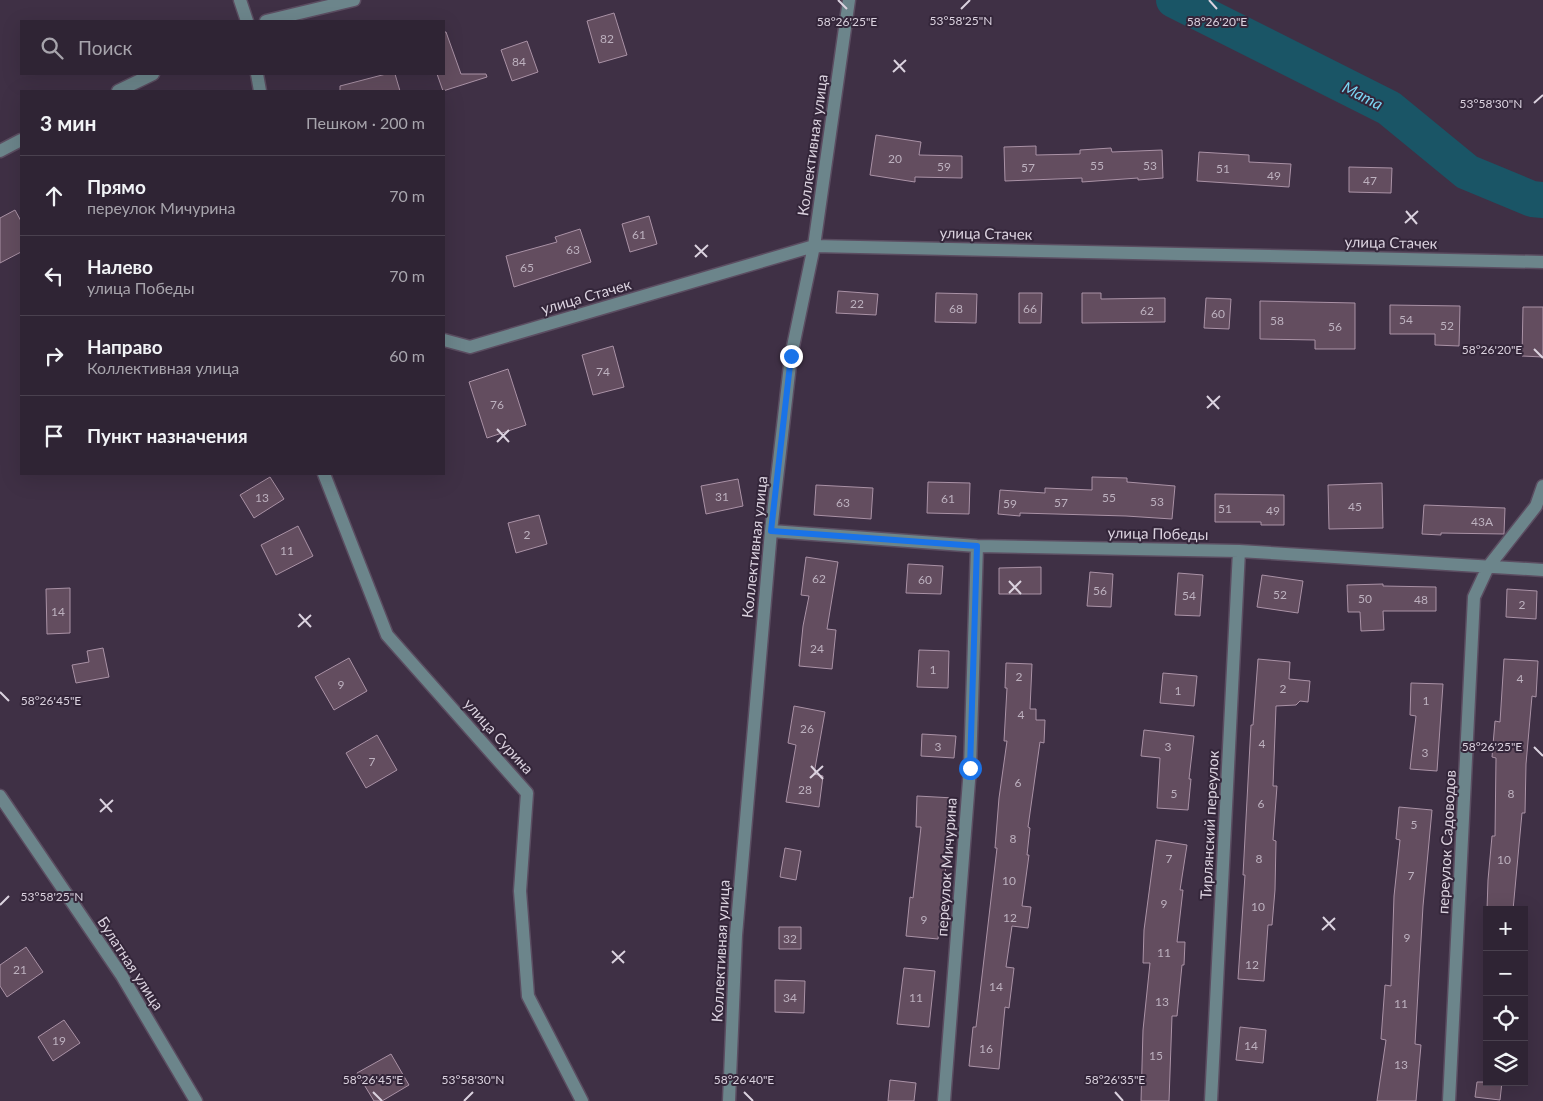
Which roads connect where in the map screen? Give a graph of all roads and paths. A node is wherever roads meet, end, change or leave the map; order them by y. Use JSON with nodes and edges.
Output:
{"nodes":[{"id":1,"x":240,"y":0,"type":"edge"},
{"id":2,"x":354,"y":0,"type":"edge"},
{"id":3,"x":849,"y":0,"type":"edge"},
{"id":4,"x":247,"y":20,"type":"edge"},
{"id":5,"x":270,"y":20,"type":"edge"},
{"id":6,"x":151,"y":75,"type":"edge"},
{"id":7,"x":257,"y":75,"type":"edge"},
{"id":8,"x":120,"y":90,"type":"edge"},
{"id":9,"x":260,"y":90,"type":"edge"},
{"id":10,"x":20,"y":141,"type":"edge"},
{"id":11,"x":0,"y":151,"type":"edge"},
{"id":12,"x":814,"y":246,"type":"junction"},
{"id":13,"x":1543,"y":262,"type":"edge"},
{"id":14,"x":445,"y":340,"type":"edge"},
{"id":15,"x":324,"y":475,"type":"edge"},
{"id":16,"x":1543,"y":486,"type":"edge"},
{"id":17,"x":771,"y":531,"type":"junction"},
{"id":18,"x":977,"y":546,"type":"junction"},
{"id":19,"x":1239,"y":551,"type":"junction"},
{"id":20,"x":1488,"y":567,"type":"junction"},
{"id":21,"x":1543,"y":570,"type":"edge"},
{"id":22,"x":0,"y":796,"type":"edge"},
{"id":23,"x":196,"y":1101,"type":"edge"},
{"id":24,"x":582,"y":1101,"type":"edge"},
{"id":25,"x":729,"y":1101,"type":"edge"},
{"id":26,"x":944,"y":1101,"type":"edge"},
{"id":27,"x":1211,"y":1101,"type":"edge"},
{"id":28,"x":1449,"y":1101,"type":"edge"}],
"edges":[{"from":1,"to":4,"type":"street"},
{"from":2,"to":5,"type":"street"},
{"from":3,"to":12,"type":"street","name":"Коллективная улица"},
{"from":6,"to":8,"type":"street"},
{"from":7,"to":9,"type":"street"},
{"from":10,"to":11,"type":"street"},
{"from":12,"to":13,"type":"street","name":"улица Стачек"},
{"from":12,"to":14,"type":"street","name":"улица Стачек"},
{"from":12,"to":17,"type":"street","name":"Коллективная улица"},
{"from":15,"to":24,"type":"street","name":"улица Сурина"},
{"from":16,"to":20,"type":"street","name":"переулок Садоводов"},
{"from":17,"to":18,"type":"street","name":"улица Победы"},
{"from":17,"to":25,"type":"street","name":"Коллективная улица"},
{"from":18,"to":19,"type":"street","name":"улица Победы"},
{"from":18,"to":26,"type":"street","name":"переулок Мичурина"},
{"from":19,"to":20,"type":"street","name":"улица Победы"},
{"from":19,"to":27,"type":"street","name":"Тирлянский переулок"},
{"from":20,"to":21,"type":"street","name":"улица Победы"},
{"from":20,"to":28,"type":"street","name":"переулок Садоводов"},
{"from":22,"to":23,"type":"street","name":"Булатная улица"}]}
